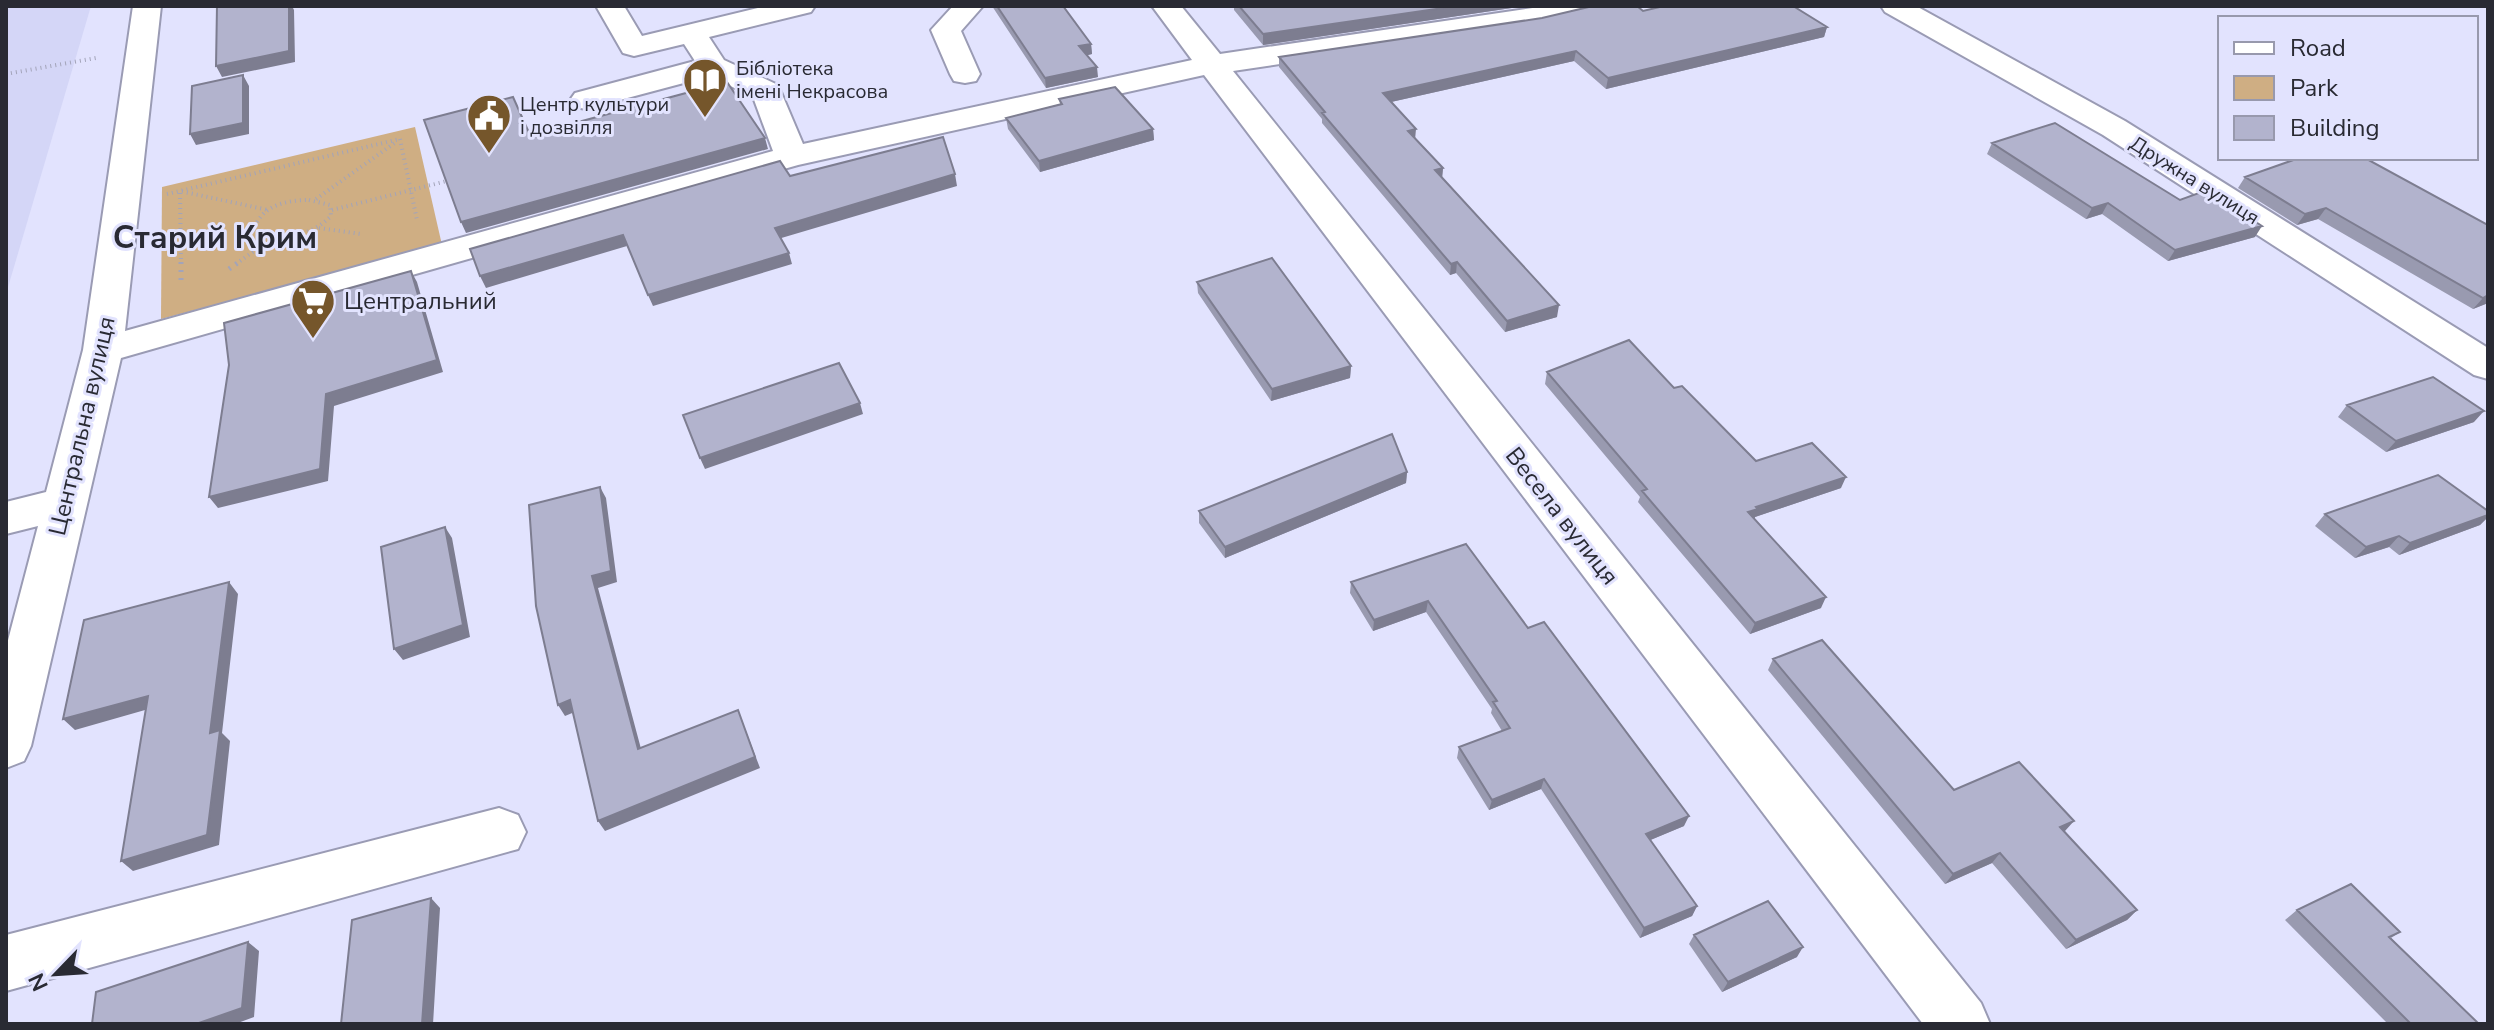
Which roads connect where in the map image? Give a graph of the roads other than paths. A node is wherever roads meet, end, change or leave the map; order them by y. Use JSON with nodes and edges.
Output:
{"nodes":[{"id":1,"x":147,"y":6,"type":"edge"},
{"id":2,"x":610,"y":6,"type":"edge"},
{"id":3,"x":801,"y":6,"type":"edge"},
{"id":4,"x":969,"y":6,"type":"edge"},
{"id":5,"x":1166,"y":6,"type":"edge"},
{"id":6,"x":1586,"y":6,"type":"edge"},
{"id":7,"x":1895,"y":6,"type":"edge"},
{"id":8,"x":692,"y":33,"type":"junction"},
{"id":9,"x":1210,"y":65,"type":"junction"},
{"id":10,"x":713,"y":66,"type":"junction"},
{"id":11,"x":965,"y":74,"type":"dead end"},
{"id":12,"x":586,"y":100,"type":"dead end"},
{"id":13,"x":791,"y":156,"type":"junction"},
{"id":14,"x":103,"y":350,"type":"junction"},
{"id":15,"x":2488,"y":366,"type":"edge"},
{"id":16,"x":65,"y":504,"type":"junction"},
{"id":17,"x":6,"y":518,"type":"edge"},
{"id":18,"x":6,"y":746,"type":"edge"},
{"id":19,"x":499,"y":832,"type":"dead end"},
{"id":20,"x":6,"y":963,"type":"edge"},
{"id":21,"x":1960,"y":1024,"type":"edge"}],
"edges":[{"from":1,"to":14,"type":"street","name":"Центральна вулиця"},
{"from":2,"to":8,"type":"street"},
{"from":3,"to":8,"type":"street"},
{"from":4,"to":11,"type":"street"},
{"from":5,"to":9,"type":"street","name":"Весела вулиця"},
{"from":6,"to":9,"type":"street"},
{"from":7,"to":15,"type":"street","name":"Дружна вулиця"},
{"from":8,"to":10,"type":"street"},
{"from":9,"to":13,"type":"street"},
{"from":9,"to":21,"type":"street","name":"Весела вулиця"},
{"from":10,"to":12,"type":"street"},
{"from":10,"to":13,"type":"street"},
{"from":13,"to":14,"type":"street"},
{"from":14,"to":16,"type":"street","name":"Центральна вулиця"},
{"from":16,"to":17,"type":"street"},
{"from":16,"to":18,"type":"street","name":"Центральна вулиця"},
{"from":19,"to":20,"type":"street"}]}
